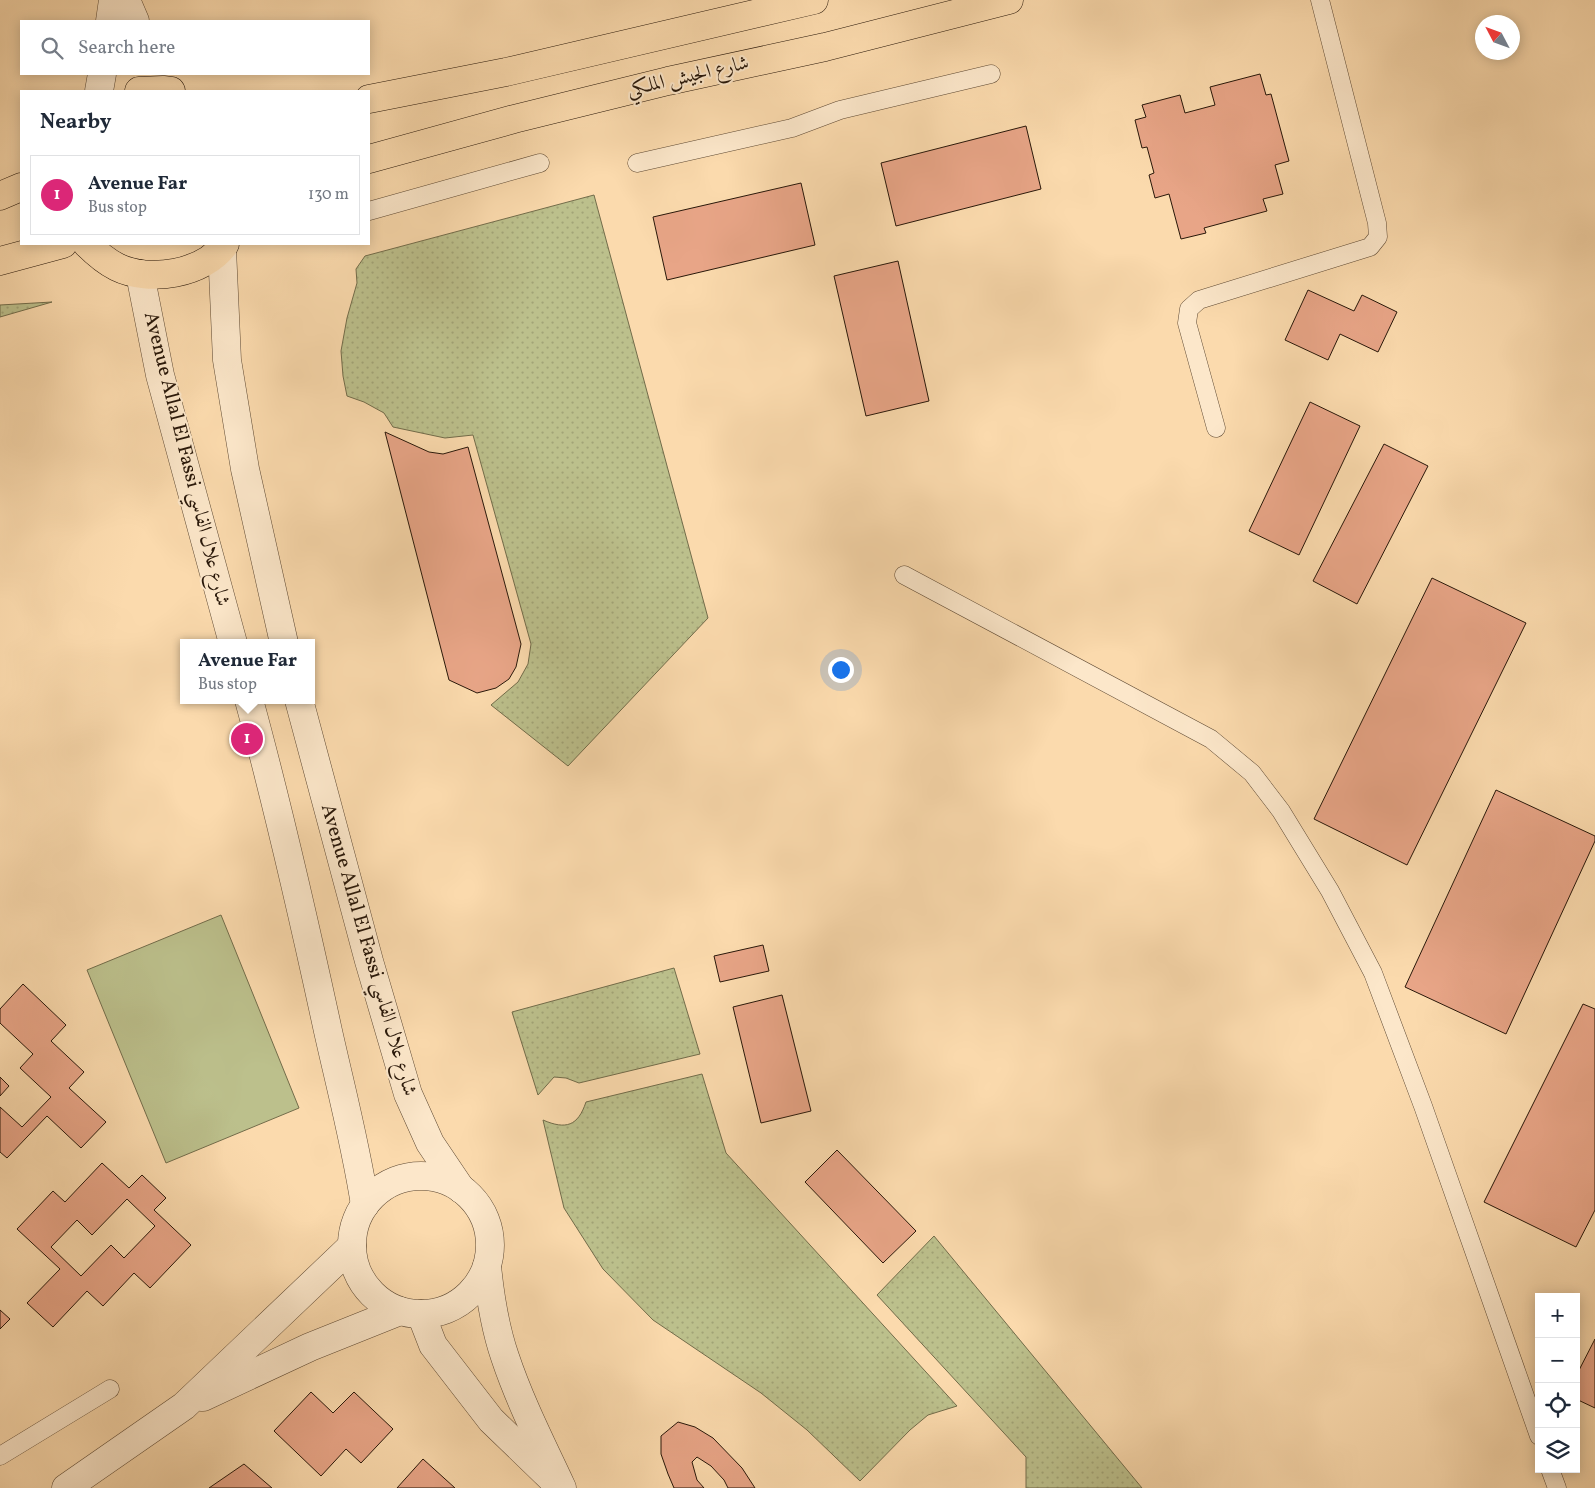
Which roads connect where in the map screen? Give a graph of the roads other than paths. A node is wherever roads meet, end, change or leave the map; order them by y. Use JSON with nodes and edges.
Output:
{"nodes":[{"id":1,"x":114,"y":0,"type":"edge"},
{"id":2,"x":126,"y":0,"type":"edge"},
{"id":3,"x":814,"y":0,"type":"edge"},
{"id":4,"x":1009,"y":0,"type":"edge"},
{"id":5,"x":1320,"y":0,"type":"edge"},
{"id":6,"x":110,"y":20,"type":"edge"},
{"id":7,"x":134,"y":20,"type":"edge"},
{"id":8,"x":991,"y":74,"type":"dead end"},
{"id":9,"x":102,"y":75,"type":"edge"},
{"id":10,"x":99,"y":90,"type":"edge"},
{"id":11,"x":370,"y":98,"type":"edge"},
{"id":12,"x":370,"y":159,"type":"edge"},
{"id":13,"x":637,"y":163,"type":"dead end"},
{"id":14,"x":540,"y":164,"type":"dead end"},
{"id":15,"x":20,"y":187,"type":"edge"},
{"id":16,"x":0,"y":196,"type":"edge"},
{"id":17,"x":370,"y":211,"type":"edge"},
{"id":18,"x":59,"y":245,"type":"edge"},
{"id":19,"x":87,"y":245,"type":"edge"},
{"id":20,"x":224,"y":246,"type":"edge"},
{"id":21,"x":0,"y":261,"type":"edge"},
{"id":22,"x":140,"y":274,"type":"junction"},
{"id":23,"x":1216,"y":428,"type":"dead end"},
{"id":24,"x":904,"y":576,"type":"dead end"},
{"id":25,"x":232,"y":639,"type":"edge"},
{"id":26,"x":283,"y":639,"type":"edge"},
{"id":27,"x":250,"y":704,"type":"edge"},
{"id":28,"x":300,"y":704,"type":"edge"},
{"id":29,"x":461,"y":1189,"type":"junction"},
{"id":30,"x":365,"y":1205,"type":"junction"},
{"id":31,"x":352,"y":1246,"type":"junction"},
{"id":32,"x":486,"y":1266,"type":"junction"},
{"id":33,"x":410,"y":1313,"type":"junction"},
{"id":34,"x":110,"y":1389,"type":"dead end"},
{"id":35,"x":184,"y":1406,"type":"junction"},
{"id":36,"x":1536,"y":1428,"type":"edge"},
{"id":37,"x":0,"y":1456,"type":"edge"},
{"id":38,"x":1551,"y":1473,"type":"edge"},
{"id":39,"x":66,"y":1488,"type":"edge"},
{"id":40,"x":561,"y":1488,"type":"edge"},
{"id":41,"x":1557,"y":1488,"type":"edge"}],
"edges":[{"from":1,"to":6,"type":"street"},
{"from":2,"to":7,"type":"street"},
{"from":3,"to":11,"type":"main road"},
{"from":4,"to":12,"type":"main road","name":"شارع الجيش الملكي"},
{"from":5,"to":23,"type":"lane"},
{"from":8,"to":13,"type":"lane"},
{"from":9,"to":10,"type":"street"},
{"from":14,"to":17,"type":"lane"},
{"from":15,"to":16,"type":"main road"},
{"from":18,"to":21,"type":"main road"},
{"from":19,"to":22,"type":"main road"},
{"from":20,"to":22,"type":"main road"},
{"from":20,"to":26,"type":"street"},
{"from":22,"to":25,"type":"street","name":"Avenue Allal El Fassi شارع علال الفاسي"},
{"from":24,"to":36,"type":"lane"},
{"from":27,"to":30,"type":"street"},
{"from":28,"to":29,"type":"street","name":"Avenue Allal El Fassi شارع علال الفاسي"},
{"from":29,"to":30,"type":"street"},
{"from":29,"to":32,"type":"street"},
{"from":30,"to":31,"type":"street"},
{"from":31,"to":33,"type":"street"},
{"from":31,"to":35,"type":"street"},
{"from":32,"to":33,"type":"street"},
{"from":32,"to":40,"type":"street"},
{"from":33,"to":35,"type":"street"},
{"from":33,"to":40,"type":"street"},
{"from":34,"to":37,"type":"lane"},
{"from":35,"to":39,"type":"street"},
{"from":38,"to":41,"type":"lane"}]}
